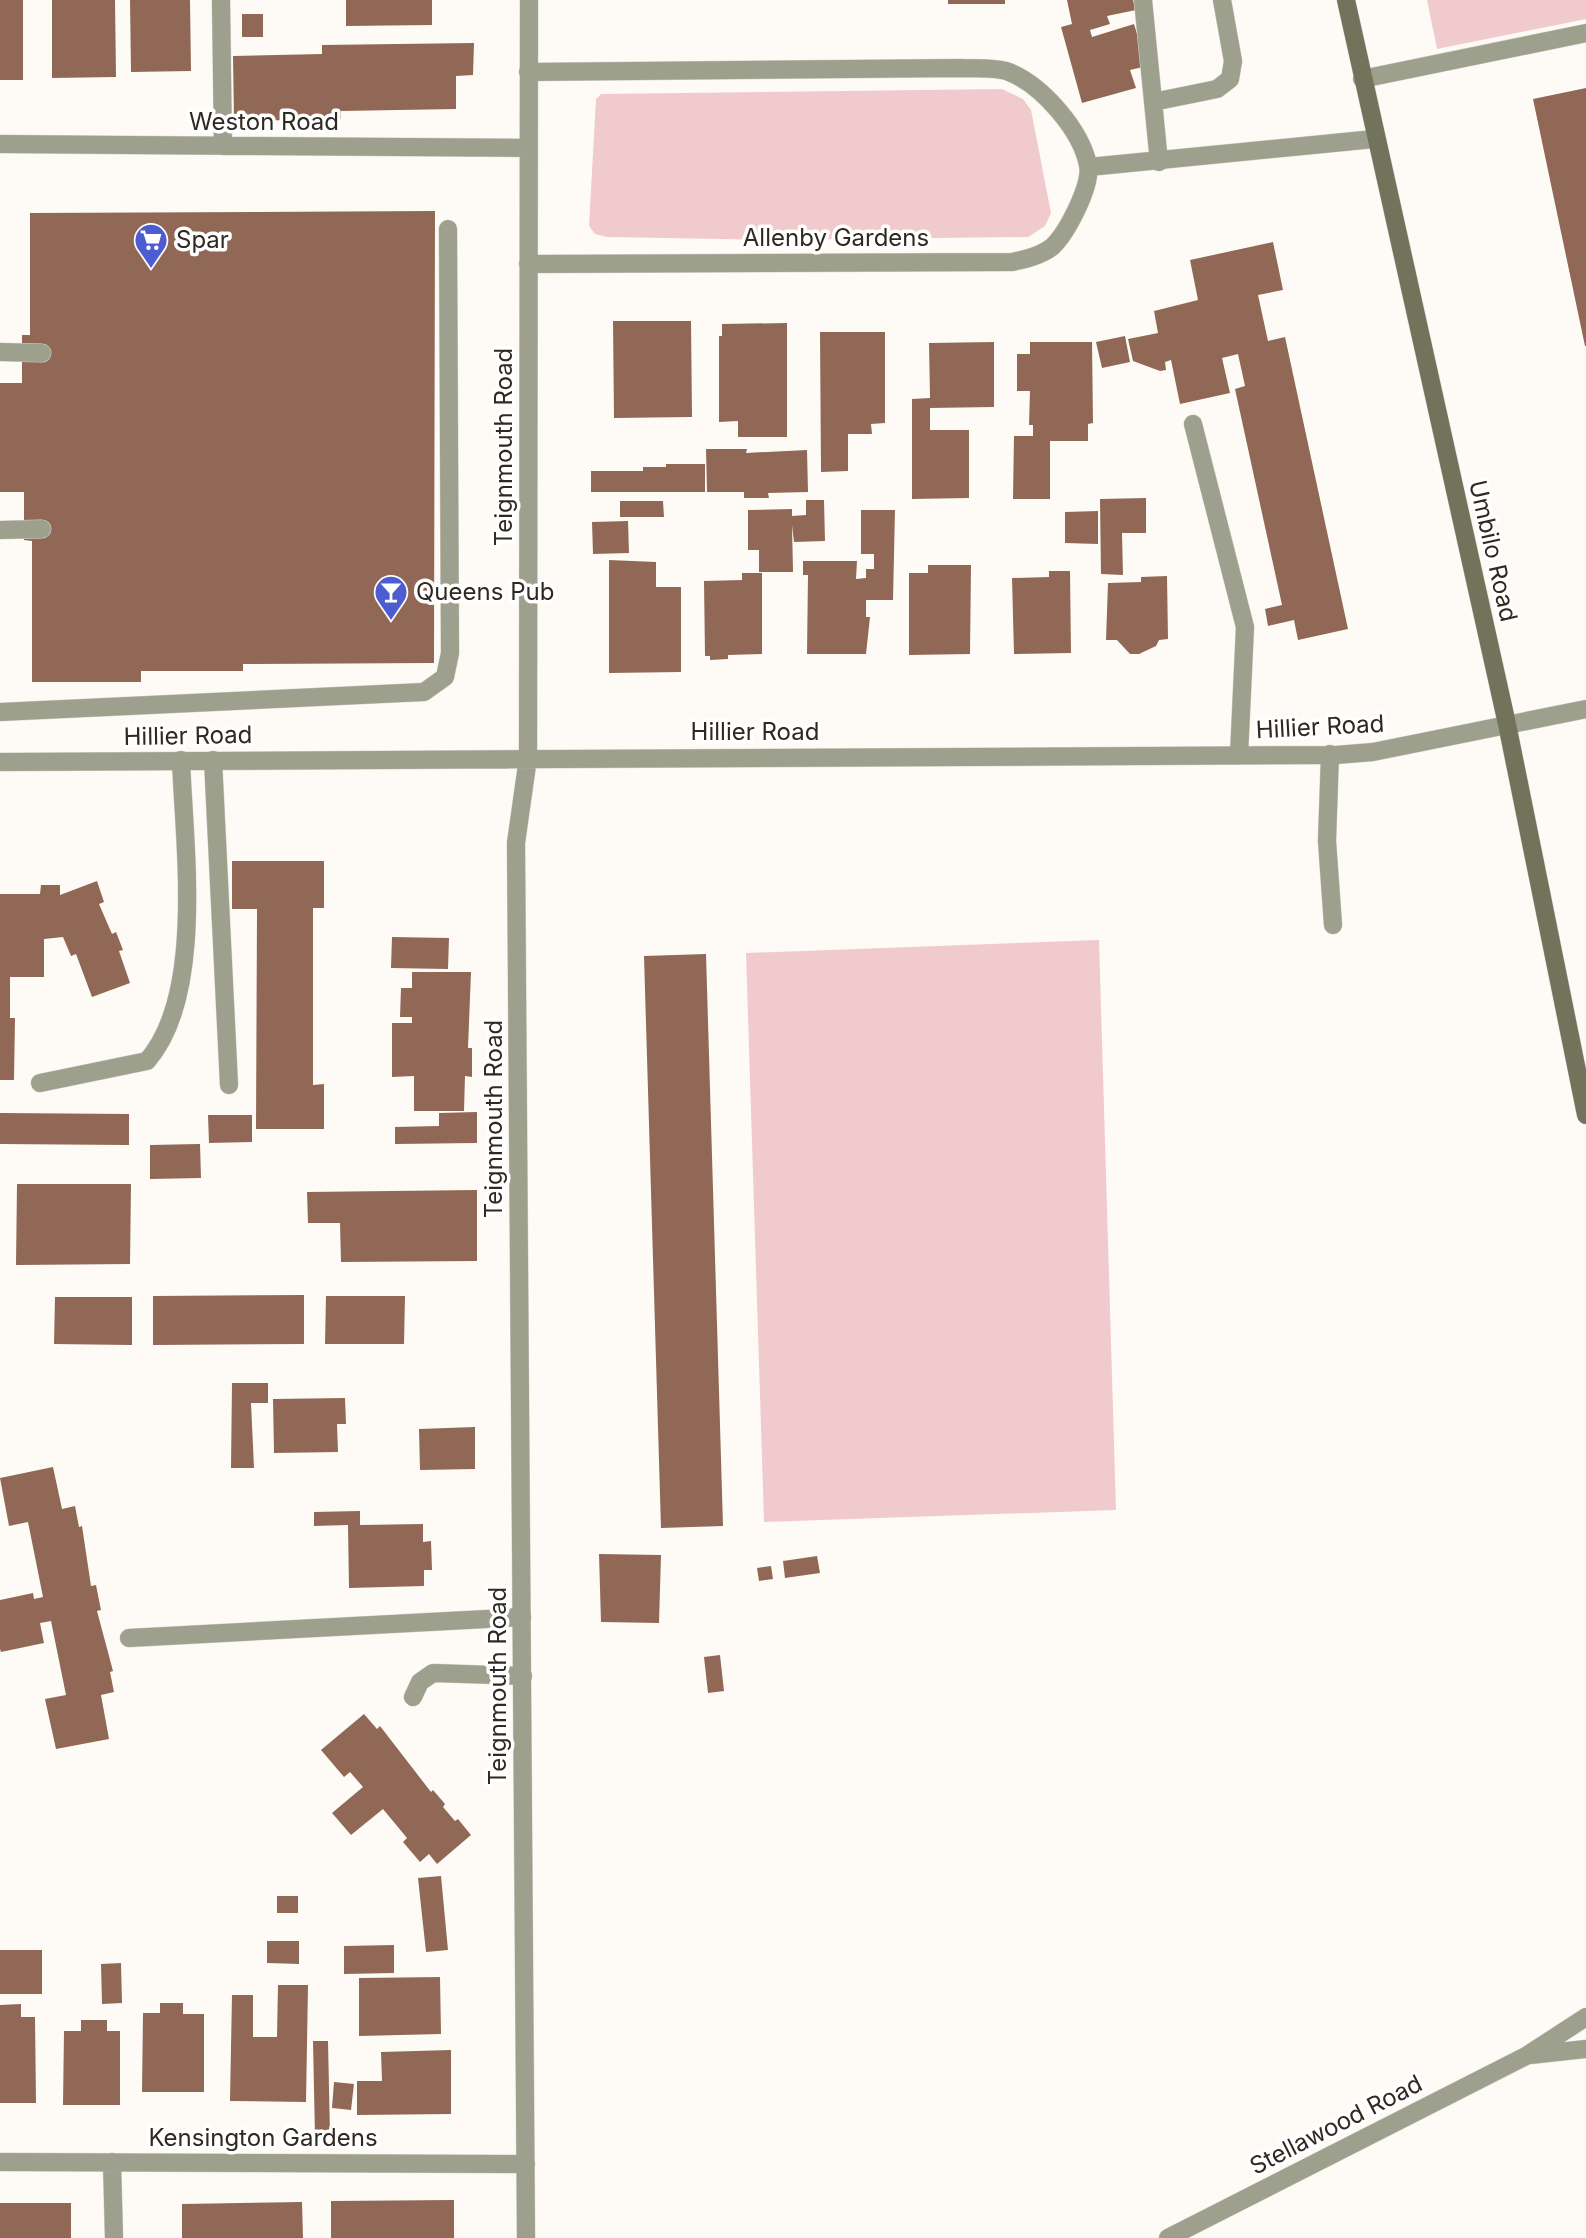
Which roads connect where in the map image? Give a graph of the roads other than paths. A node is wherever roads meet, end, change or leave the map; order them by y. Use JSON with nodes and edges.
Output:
{"nodes":[{"id":1,"x":221,"y":0,"type":"edge"},
{"id":2,"x":528,"y":0,"type":"edge"},
{"id":3,"x":1143,"y":0,"type":"edge"},
{"id":4,"x":1222,"y":0,"type":"edge"},
{"id":5,"x":1346,"y":0,"type":"edge"},
{"id":6,"x":1586,"y":33,"type":"edge"},
{"id":7,"x":528,"y":72,"type":"junction"},
{"id":8,"x":1362,"y":79,"type":"junction"},
{"id":9,"x":1153,"y":102,"type":"junction"},
{"id":10,"x":1374,"y":139,"type":"junction"},
{"id":11,"x":0,"y":144,"type":"edge"},
{"id":12,"x":223,"y":146,"type":"junction"},
{"id":13,"x":528,"y":148,"type":"junction"},
{"id":14,"x":1159,"y":162,"type":"junction"},
{"id":15,"x":1089,"y":167,"type":"junction"},
{"id":16,"x":448,"y":229,"type":"dead end"},
{"id":17,"x":528,"y":264,"type":"junction"},
{"id":18,"x":0,"y":352,"type":"edge"},
{"id":19,"x":42,"y":353,"type":"dead end"},
{"id":20,"x":1194,"y":424,"type":"dead end"},
{"id":21,"x":42,"y":529,"type":"dead end"},
{"id":22,"x":0,"y":530,"type":"edge"},
{"id":23,"x":1586,"y":709,"type":"edge"},
{"id":24,"x":0,"y":712,"type":"edge"},
{"id":25,"x":1507,"y":724,"type":"junction"},
{"id":26,"x":1330,"y":754,"type":"junction"},
{"id":27,"x":1239,"y":755,"type":"junction"},
{"id":28,"x":528,"y":758,"type":"junction"},
{"id":29,"x":181,"y":760,"type":"junction"},
{"id":30,"x":213,"y":760,"type":"junction"},
{"id":31,"x":0,"y":762,"type":"edge"},
{"id":32,"x":1333,"y":925,"type":"dead end"},
{"id":33,"x":40,"y":1083,"type":"dead end"},
{"id":34,"x":229,"y":1085,"type":"dead end"},
{"id":35,"x":1586,"y":1115,"type":"edge"},
{"id":36,"x":522,"y":1617,"type":"junction"},
{"id":37,"x":129,"y":1638,"type":"dead end"},
{"id":38,"x":523,"y":1676,"type":"junction"},
{"id":39,"x":413,"y":1698,"type":"dead end"},
{"id":40,"x":1586,"y":2017,"type":"edge"},
{"id":41,"x":1586,"y":2049,"type":"edge"},
{"id":42,"x":1526,"y":2056,"type":"junction"},
{"id":43,"x":0,"y":2162,"type":"edge"},
{"id":44,"x":112,"y":2162,"type":"junction"},
{"id":45,"x":526,"y":2164,"type":"junction"},
{"id":46,"x":114,"y":2238,"type":"edge"},
{"id":47,"x":526,"y":2238,"type":"edge"},
{"id":48,"x":1168,"y":2238,"type":"edge"}],
"edges":[{"from":1,"to":12,"type":"street"},
{"from":2,"to":7,"type":"street","name":"Teignmouth Road"},
{"from":3,"to":9,"type":"street"},
{"from":4,"to":9,"type":"street"},
{"from":5,"to":8,"type":"main road","name":"Umbilo Road"},
{"from":6,"to":8,"type":"street"},
{"from":7,"to":13,"type":"street","name":"Teignmouth Road"},
{"from":7,"to":15,"type":"street"},
{"from":8,"to":10,"type":"main road","name":"Umbilo Road"},
{"from":9,"to":14,"type":"street"},
{"from":10,"to":14,"type":"street"},
{"from":10,"to":25,"type":"main road","name":"Umbilo Road"},
{"from":11,"to":12,"type":"street","name":"Weston Road"},
{"from":12,"to":13,"type":"street","name":"Weston Road"},
{"from":13,"to":17,"type":"street","name":"Teignmouth Road"},
{"from":14,"to":15,"type":"street"},
{"from":15,"to":17,"type":"street","name":"Allenby Gardens"},
{"from":16,"to":24,"type":"street"},
{"from":17,"to":28,"type":"street","name":"Teignmouth Road"},
{"from":18,"to":19,"type":"street"},
{"from":20,"to":27,"type":"street"},
{"from":21,"to":22,"type":"street"},
{"from":23,"to":25,"type":"street","name":"Hillier Road"},
{"from":25,"to":26,"type":"street","name":"Hillier Road"},
{"from":25,"to":35,"type":"main road","name":"Umbilo Road"},
{"from":26,"to":27,"type":"street","name":"Hillier Road"},
{"from":26,"to":32,"type":"street"},
{"from":27,"to":28,"type":"street","name":"Hillier Road"},
{"from":28,"to":30,"type":"street","name":"Hillier Road"},
{"from":28,"to":36,"type":"street","name":"Teignmouth Road"},
{"from":29,"to":30,"type":"street","name":"Hillier Road"},
{"from":29,"to":31,"type":"street","name":"Hillier Road"},
{"from":29,"to":33,"type":"street"},
{"from":30,"to":34,"type":"street"},
{"from":36,"to":37,"type":"street"},
{"from":36,"to":38,"type":"street","name":"Teignmouth Road"},
{"from":38,"to":39,"type":"street"},
{"from":38,"to":45,"type":"street","name":"Teignmouth Road"},
{"from":40,"to":42,"type":"street","name":"Stellawood Road"},
{"from":41,"to":42,"type":"street","name":"Stellawood Road"},
{"from":42,"to":48,"type":"street","name":"Stellawood Road"},
{"from":43,"to":44,"type":"street","name":"Kensington Gardens"},
{"from":44,"to":45,"type":"street","name":"Kensington Gardens"},
{"from":44,"to":46,"type":"street"},
{"from":45,"to":47,"type":"street","name":"Teignmouth Road"}]}
